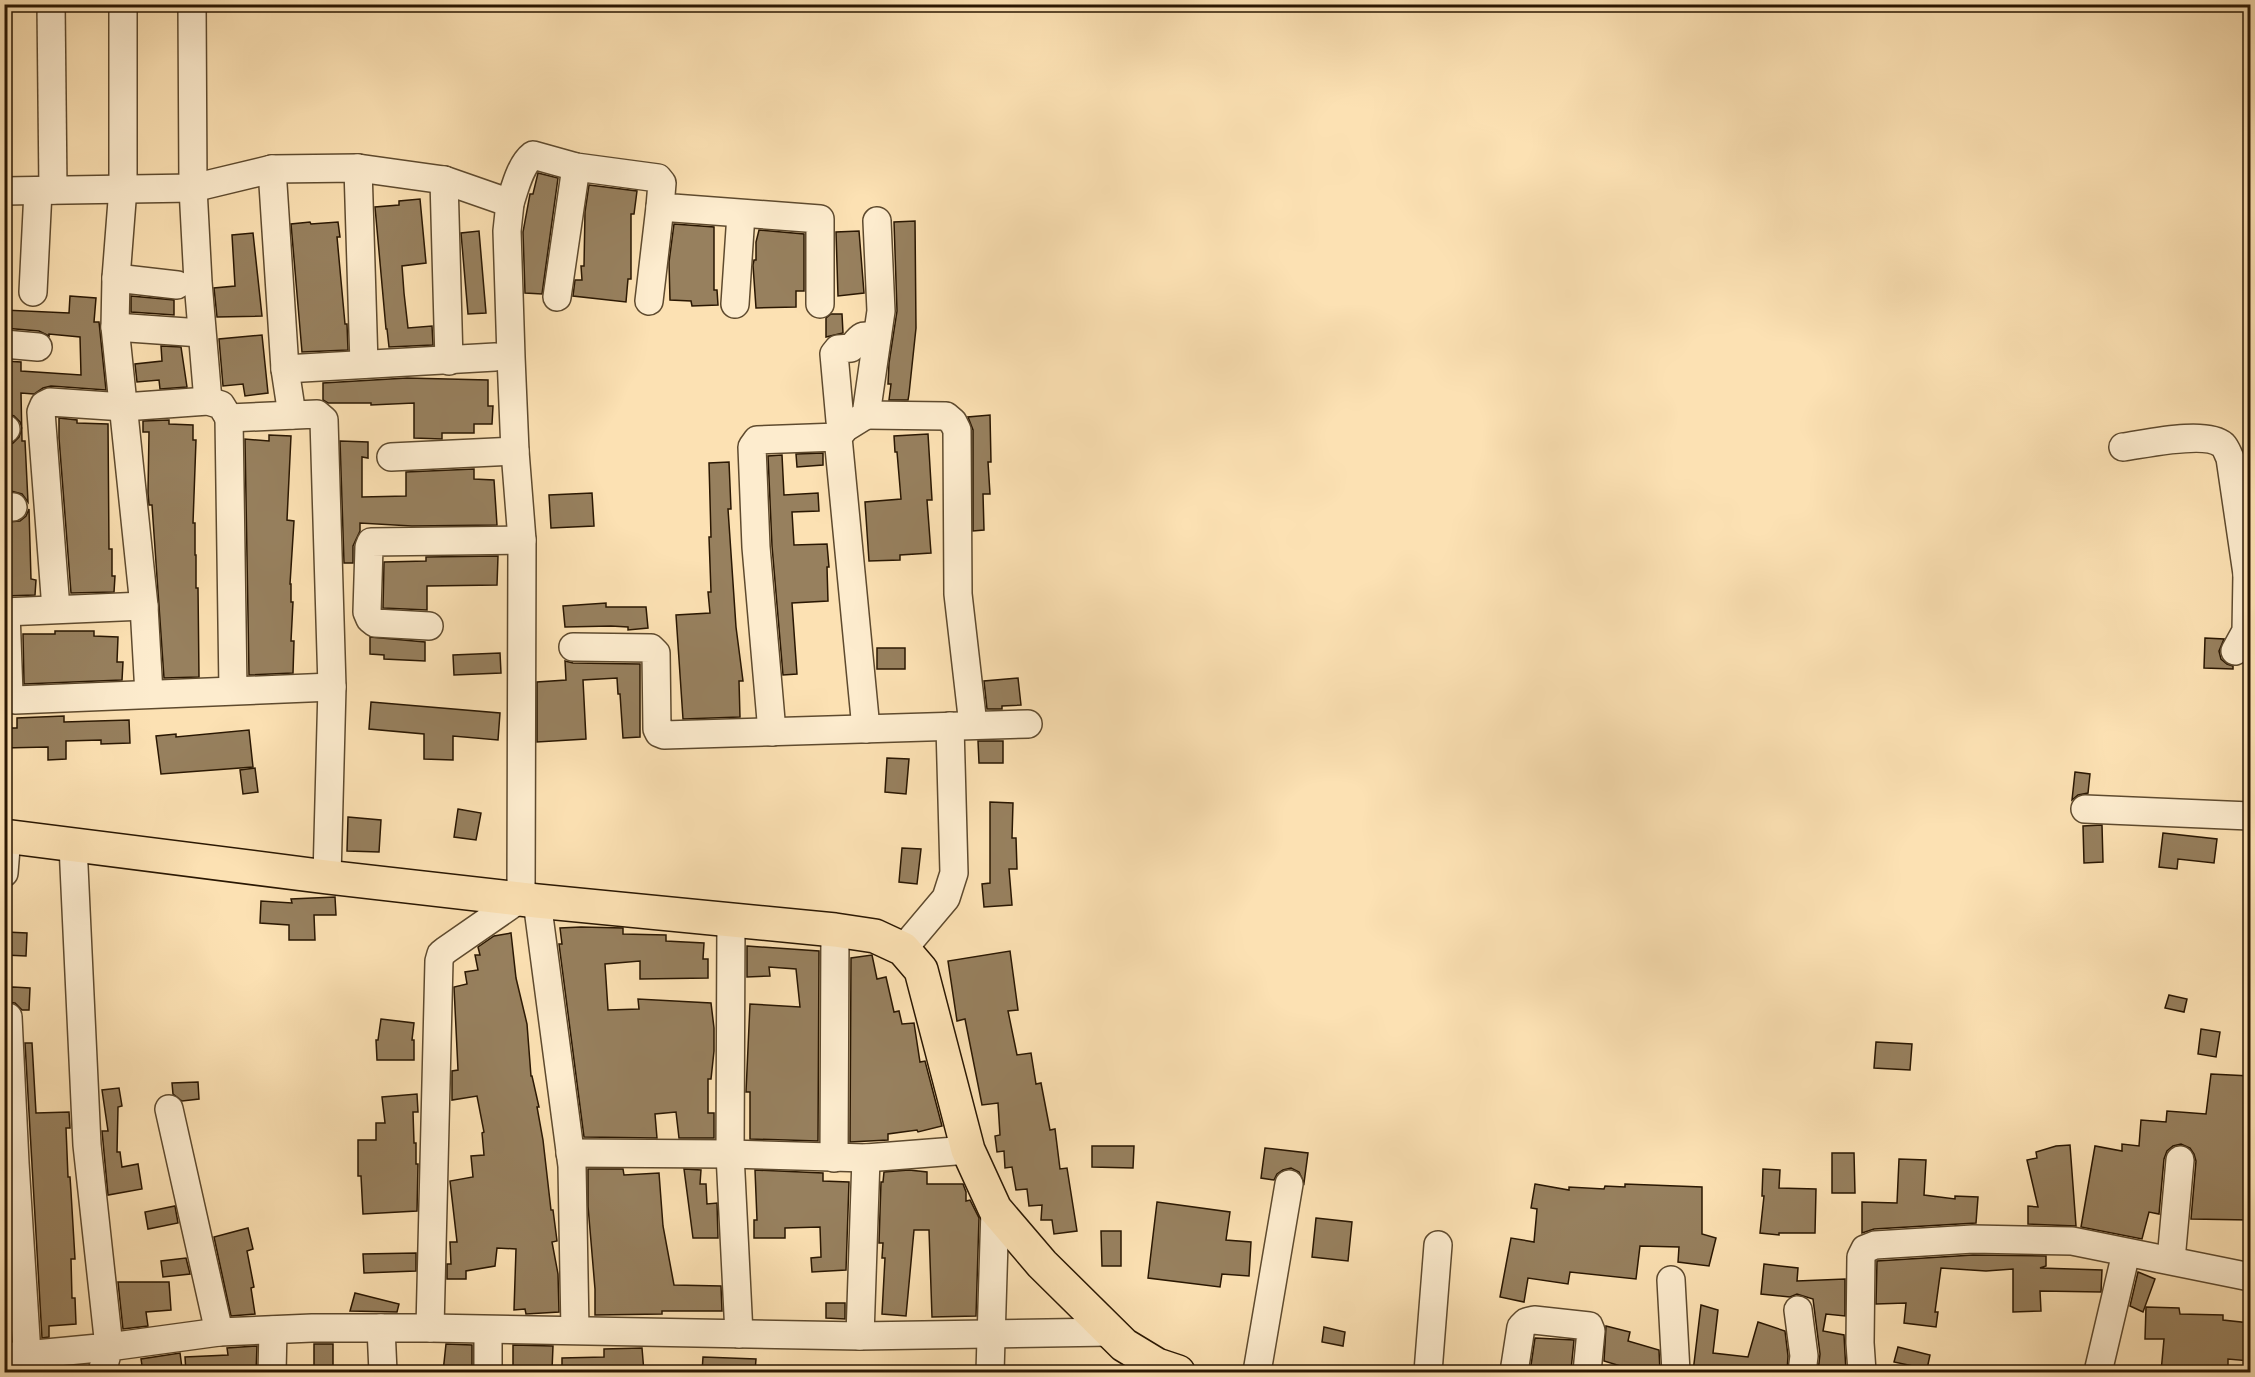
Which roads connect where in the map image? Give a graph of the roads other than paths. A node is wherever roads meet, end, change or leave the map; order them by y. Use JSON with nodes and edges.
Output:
{"nodes":[{"id":1,"x":51,"y":4,"type":"edge"},
{"id":2,"x":123,"y":4,"type":"edge"},
{"id":3,"x":192,"y":4,"type":"edge"},
{"id":4,"x":576,"y":167,"type":"junction"},
{"id":5,"x":358,"y":168,"type":"junction"},
{"id":6,"x":272,"y":169,"type":"junction"},
{"id":7,"x":444,"y":180,"type":"junction"},
{"id":8,"x":123,"y":188,"type":"junction"},
{"id":9,"x":193,"y":188,"type":"junction"},
{"id":10,"x":4,"y":191,"type":"edge"},
{"id":11,"x":45,"y":191,"type":"junction"},
{"id":12,"x":510,"y":203,"type":"junction"},
{"id":13,"x":660,"y":207,"type":"junction"},
{"id":14,"x":741,"y":214,"type":"junction"},
{"id":15,"x":877,"y":221,"type":"dead end"},
{"id":16,"x":116,"y":278,"type":"junction"},
{"id":17,"x":177,"y":285,"type":"dead end"},
{"id":18,"x":33,"y":292,"type":"dead end"},
{"id":19,"x":557,"y":297,"type":"dead end"},
{"id":20,"x":649,"y":302,"type":"dead end"},
{"id":21,"x":735,"y":304,"type":"dead end"},
{"id":22,"x":820,"y":304,"type":"dead end"},
{"id":23,"x":115,"y":327,"type":"junction"},
{"id":24,"x":201,"y":333,"type":"junction"},
{"id":25,"x":877,"y":337,"type":"junction"},
{"id":26,"x":4,"y":344,"type":"edge"},
{"id":27,"x":38,"y":347,"type":"dead end"},
{"id":28,"x":495,"y":357,"type":"dead end"},
{"id":29,"x":449,"y":361,"type":"junction"},
{"id":30,"x":364,"y":364,"type":"junction"},
{"id":31,"x":285,"y":369,"type":"junction"},
{"id":32,"x":208,"y":401,"type":"junction"},
{"id":33,"x":124,"y":407,"type":"junction"},
{"id":34,"x":292,"y":415,"type":"junction"},
{"id":35,"x":229,"y":418,"type":"junction"},
{"id":36,"x":850,"y":427,"type":"junction"},
{"id":37,"x":2123,"y":447,"type":"dead end"},
{"id":38,"x":515,"y":451,"type":"junction"},
{"id":39,"x":391,"y":457,"type":"dead end"},
{"id":40,"x":522,"y":540,"type":"junction"},
{"id":41,"x":2249,"y":573,"type":"edge"},
{"id":42,"x":144,"y":606,"type":"junction"},
{"id":43,"x":56,"y":609,"type":"junction"},
{"id":44,"x":5,"y":612,"type":"edge"},
{"id":45,"x":429,"y":626,"type":"dead end"},
{"id":46,"x":573,"y":646,"type":"dead end"},
{"id":47,"x":2235,"y":651,"type":"dead end"},
{"id":48,"x":332,"y":687,"type":"junction"},
{"id":49,"x":233,"y":690,"type":"junction"},
{"id":50,"x":149,"y":694,"type":"junction"},
{"id":51,"x":1028,"y":724,"type":"dead end"},
{"id":52,"x":962,"y":726,"type":"junction"},
{"id":53,"x":866,"y":729,"type":"junction"},
{"id":54,"x":772,"y":732,"type":"junction"},
{"id":55,"x":2085,"y":810,"type":"dead end"},
{"id":56,"x":2250,"y":816,"type":"edge"},
{"id":57,"x":6,"y":836,"type":"edge"},
{"id":58,"x":73,"y":845,"type":"junction"},
{"id":59,"x":4,"y":873,"type":"edge"},
{"id":60,"x":327,"y":877,"type":"junction"},
{"id":61,"x":529,"y":900,"type":"junction"},
{"id":62,"x":731,"y":920,"type":"junction"},
{"id":63,"x":835,"y":930,"type":"junction"},
{"id":64,"x":903,"y":949,"type":"junction"},
{"id":65,"x":15,"y":1018,"type":"edge"},
{"id":66,"x":8,"y":1093,"type":"edge"},
{"id":67,"x":169,"y":1110,"type":"dead end"},
{"id":68,"x":968,"y":1150,"type":"junction"},
{"id":69,"x":570,"y":1153,"type":"junction"},
{"id":70,"x":730,"y":1154,"type":"junction"},
{"id":71,"x":834,"y":1158,"type":"junction"},
{"id":72,"x":866,"y":1158,"type":"junction"},
{"id":73,"x":2180,"y":1160,"type":"dead end"},
{"id":74,"x":10,"y":1163,"type":"edge"},
{"id":75,"x":1289,"y":1184,"type":"dead end"},
{"id":76,"x":995,"y":1209,"type":"junction"},
{"id":77,"x":1438,"y":1245,"type":"dead end"},
{"id":78,"x":2126,"y":1253,"type":"junction"},
{"id":79,"x":2171,"y":1260,"type":"junction"},
{"id":80,"x":2250,"y":1277,"type":"edge"},
{"id":81,"x":1671,"y":1280,"type":"dead end"},
{"id":82,"x":1798,"y":1310,"type":"dead end"},
{"id":83,"x":381,"y":1328,"type":"junction"},
{"id":84,"x":430,"y":1328,"type":"junction"},
{"id":85,"x":273,"y":1330,"type":"junction"},
{"id":86,"x":488,"y":1330,"type":"junction"},
{"id":87,"x":575,"y":1330,"type":"junction"},
{"id":88,"x":219,"y":1332,"type":"junction"},
{"id":89,"x":1110,"y":1332,"type":"junction"},
{"id":90,"x":992,"y":1333,"type":"junction"},
{"id":91,"x":739,"y":1334,"type":"junction"},
{"id":92,"x":860,"y":1336,"type":"junction"},
{"id":93,"x":109,"y":1347,"type":"junction"},
{"id":94,"x":16,"y":1355,"type":"edge"},
{"id":95,"x":102,"y":1372,"type":"edge"},
{"id":96,"x":272,"y":1372,"type":"edge"},
{"id":97,"x":383,"y":1372,"type":"edge"},
{"id":98,"x":488,"y":1372,"type":"edge"},
{"id":99,"x":990,"y":1372,"type":"edge"},
{"id":100,"x":1178,"y":1372,"type":"edge"},
{"id":101,"x":1257,"y":1372,"type":"edge"},
{"id":102,"x":1428,"y":1372,"type":"edge"},
{"id":103,"x":1514,"y":1372,"type":"edge"},
{"id":104,"x":1587,"y":1372,"type":"edge"},
{"id":105,"x":1676,"y":1372,"type":"edge"},
{"id":106,"x":1802,"y":1372,"type":"edge"},
{"id":107,"x":1862,"y":1372,"type":"edge"},
{"id":108,"x":2098,"y":1372,"type":"edge"}],
"edges":[{"from":1,"to":11,"type":"street"},
{"from":2,"to":8,"type":"street"},
{"from":3,"to":9,"type":"street"},
{"from":4,"to":12,"type":"street"},
{"from":4,"to":13,"type":"street"},
{"from":4,"to":19,"type":"street"},
{"from":5,"to":6,"type":"street"},
{"from":5,"to":7,"type":"street"},
{"from":5,"to":30,"type":"street"},
{"from":6,"to":9,"type":"street"},
{"from":6,"to":31,"type":"street"},
{"from":7,"to":12,"type":"street"},
{"from":7,"to":29,"type":"street"},
{"from":8,"to":9,"type":"street"},
{"from":8,"to":11,"type":"street"},
{"from":8,"to":16,"type":"street"},
{"from":9,"to":24,"type":"street"},
{"from":10,"to":11,"type":"street"},
{"from":11,"to":18,"type":"street"},
{"from":12,"to":38,"type":"street"},
{"from":13,"to":14,"type":"street"},
{"from":13,"to":20,"type":"street"},
{"from":14,"to":21,"type":"street"},
{"from":14,"to":22,"type":"street"},
{"from":15,"to":25,"type":"street"},
{"from":16,"to":17,"type":"street"},
{"from":16,"to":23,"type":"street"},
{"from":23,"to":24,"type":"street"},
{"from":23,"to":33,"type":"street"},
{"from":24,"to":32,"type":"street"},
{"from":25,"to":36,"type":"street"},
{"from":25,"to":36,"type":"street"},
{"from":26,"to":27,"type":"street"},
{"from":28,"to":29,"type":"street"},
{"from":29,"to":30,"type":"street"},
{"from":30,"to":31,"type":"street"},
{"from":31,"to":34,"type":"street"},
{"from":32,"to":33,"type":"street"},
{"from":32,"to":35,"type":"street"},
{"from":33,"to":42,"type":"street"},
{"from":33,"to":43,"type":"street"},
{"from":34,"to":35,"type":"street"},
{"from":34,"to":48,"type":"street"},
{"from":35,"to":49,"type":"street"},
{"from":36,"to":52,"type":"street"},
{"from":36,"to":53,"type":"street"},
{"from":36,"to":54,"type":"street"},
{"from":37,"to":41,"type":"street"},
{"from":38,"to":39,"type":"street"},
{"from":38,"to":40,"type":"street"},
{"from":40,"to":45,"type":"street"},
{"from":40,"to":61,"type":"street"},
{"from":41,"to":47,"type":"street"},
{"from":42,"to":43,"type":"street"},
{"from":42,"to":50,"type":"street"},
{"from":43,"to":44,"type":"street"},
{"from":44,"to":50,"type":"street"},
{"from":46,"to":54,"type":"street"},
{"from":48,"to":49,"type":"street"},
{"from":48,"to":60,"type":"street"},
{"from":49,"to":50,"type":"street"},
{"from":51,"to":52,"type":"street"},
{"from":52,"to":53,"type":"street"},
{"from":52,"to":64,"type":"street"},
{"from":53,"to":54,"type":"street"},
{"from":55,"to":56,"type":"street"},
{"from":57,"to":58,"type":"main road"},
{"from":57,"to":59,"type":"street"},
{"from":58,"to":60,"type":"main road"},
{"from":58,"to":93,"type":"street"},
{"from":60,"to":61,"type":"main road"},
{"from":61,"to":62,"type":"main road"},
{"from":61,"to":69,"type":"street"},
{"from":61,"to":84,"type":"street"},
{"from":62,"to":63,"type":"main road"},
{"from":62,"to":70,"type":"street"},
{"from":63,"to":64,"type":"main road"},
{"from":63,"to":71,"type":"street"},
{"from":64,"to":68,"type":"main road"},
{"from":65,"to":66,"type":"street"},
{"from":66,"to":74,"type":"street"},
{"from":67,"to":88,"type":"street"},
{"from":68,"to":72,"type":"street"},
{"from":68,"to":76,"type":"main road"},
{"from":69,"to":70,"type":"street"},
{"from":69,"to":87,"type":"street"},
{"from":70,"to":71,"type":"street"},
{"from":70,"to":91,"type":"street"},
{"from":71,"to":72,"type":"street"},
{"from":72,"to":92,"type":"street"},
{"from":73,"to":79,"type":"street"},
{"from":74,"to":94,"type":"street"},
{"from":75,"to":101,"type":"street"},
{"from":76,"to":89,"type":"main road"},
{"from":76,"to":90,"type":"street"},
{"from":77,"to":102,"type":"street"},
{"from":78,"to":79,"type":"street"},
{"from":78,"to":107,"type":"street"},
{"from":78,"to":108,"type":"street"},
{"from":79,"to":80,"type":"street"},
{"from":81,"to":105,"type":"street"},
{"from":82,"to":106,"type":"street"},
{"from":83,"to":84,"type":"street"},
{"from":83,"to":85,"type":"street"},
{"from":83,"to":97,"type":"street"},
{"from":84,"to":86,"type":"street"},
{"from":85,"to":88,"type":"street"},
{"from":85,"to":96,"type":"street"},
{"from":86,"to":87,"type":"street"},
{"from":86,"to":98,"type":"street"},
{"from":87,"to":91,"type":"street"},
{"from":88,"to":93,"type":"street"},
{"from":89,"to":90,"type":"street"},
{"from":89,"to":100,"type":"main road"},
{"from":90,"to":92,"type":"street"},
{"from":90,"to":99,"type":"street"},
{"from":91,"to":92,"type":"street"},
{"from":93,"to":94,"type":"street"},
{"from":93,"to":95,"type":"street"},
{"from":103,"to":104,"type":"street"}]}
